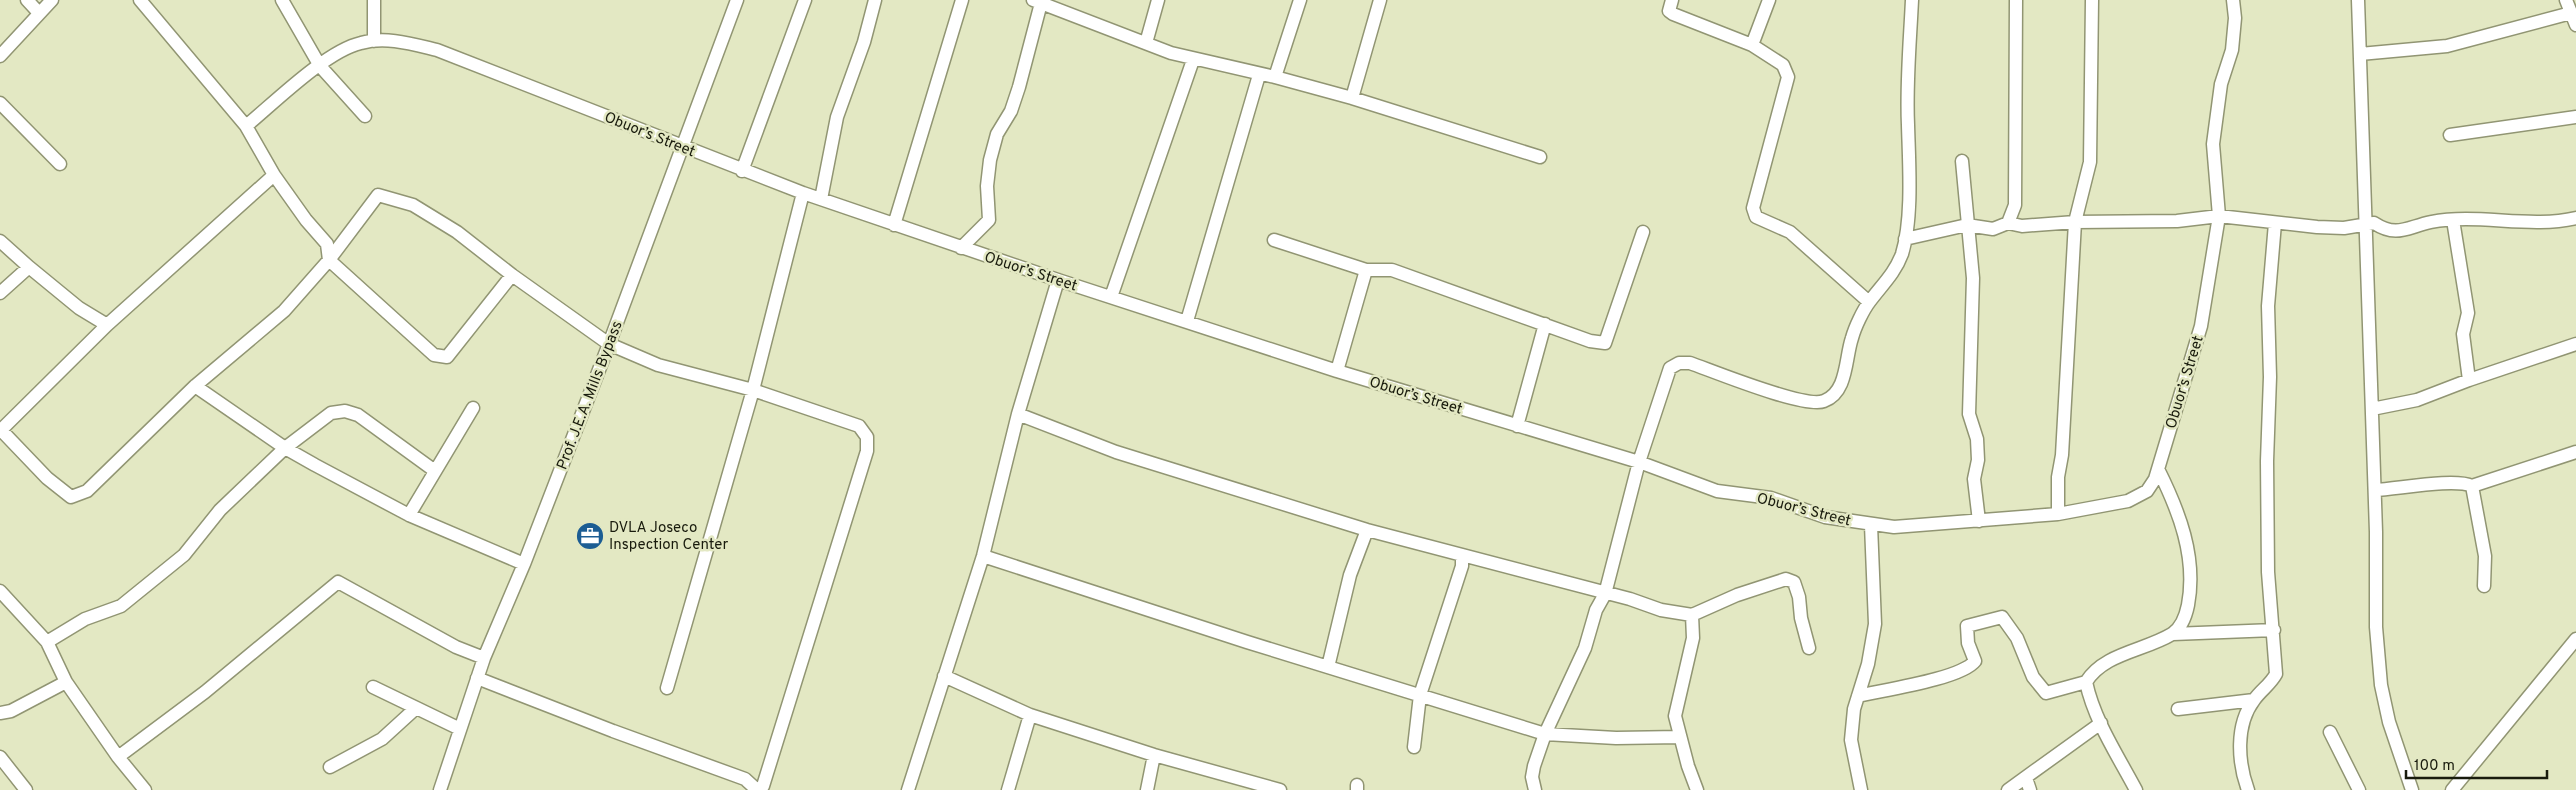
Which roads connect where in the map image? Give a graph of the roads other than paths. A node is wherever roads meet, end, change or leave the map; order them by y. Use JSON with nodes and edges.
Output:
{"nodes":[{"id":1,"x":27,"y":0,"type":"edge"},
{"id":2,"x":52,"y":0,"type":"edge"},
{"id":3,"x":140,"y":0,"type":"edge"},
{"id":4,"x":282,"y":0,"type":"edge"},
{"id":5,"x":374,"y":0,"type":"edge"},
{"id":6,"x":737,"y":0,"type":"edge"},
{"id":7,"x":806,"y":0,"type":"edge"},
{"id":8,"x":875,"y":0,"type":"edge"},
{"id":9,"x":962,"y":0,"type":"edge"},
{"id":10,"x":1158,"y":0,"type":"edge"},
{"id":11,"x":1300,"y":0,"type":"edge"},
{"id":12,"x":1380,"y":0,"type":"edge"},
{"id":13,"x":1672,"y":0,"type":"edge"},
{"id":14,"x":1769,"y":0,"type":"edge"},
{"id":15,"x":1912,"y":0,"type":"edge"},
{"id":16,"x":2016,"y":0,"type":"edge"},
{"id":17,"x":2092,"y":0,"type":"edge"},
{"id":18,"x":2233,"y":0,"type":"edge"},
{"id":19,"x":2358,"y":0,"type":"edge"},
{"id":20,"x":2566,"y":0,"type":"edge"},
{"id":21,"x":1037,"y":1,"type":"edge"},
{"id":22,"x":39,"y":13,"type":"junction"},
{"id":23,"x":2572,"y":13,"type":"junction"},
{"id":24,"x":2576,"y":25,"type":"edge"},
{"id":25,"x":374,"y":41,"type":"junction"},
{"id":26,"x":1146,"y":43,"type":"junction"},
{"id":27,"x":1752,"y":45,"type":"junction"},
{"id":28,"x":2360,"y":54,"type":"junction"},
{"id":29,"x":0,"y":56,"type":"edge"},
{"id":30,"x":1193,"y":60,"type":"junction"},
{"id":31,"x":320,"y":66,"type":"junction"},
{"id":32,"x":1259,"y":75,"type":"junction"},
{"id":33,"x":1275,"y":77,"type":"junction"},
{"id":34,"x":1352,"y":98,"type":"junction"},
{"id":35,"x":0,"y":103,"type":"edge"},
{"id":36,"x":365,"y":116,"type":"dead end"},
{"id":37,"x":2576,"y":117,"type":"edge"},
{"id":38,"x":246,"y":126,"type":"junction"},
{"id":39,"x":2450,"y":135,"type":"dead end"},
{"id":40,"x":681,"y":146,"type":"junction"},
{"id":41,"x":1540,"y":157,"type":"dead end"},
{"id":42,"x":1962,"y":161,"type":"dead end"},
{"id":43,"x":60,"y":164,"type":"dead end"},
{"id":44,"x":742,"y":171,"type":"junction"},
{"id":45,"x":274,"y":174,"type":"junction"},
{"id":46,"x":803,"y":193,"type":"junction"},
{"id":47,"x":820,"y":199,"type":"junction"},
{"id":48,"x":2219,"y":216,"type":"junction"},
{"id":49,"x":2576,"y":218,"type":"edge"},
{"id":50,"x":2453,"y":220,"type":"junction"},
{"id":51,"x":2076,"y":222,"type":"junction"},
{"id":52,"x":2275,"y":222,"type":"junction"},
{"id":53,"x":2008,"y":223,"type":"junction"},
{"id":54,"x":894,"y":224,"type":"junction"},
{"id":55,"x":1967,"y":225,"type":"junction"},
{"id":56,"x":2365,"y":225,"type":"junction"},
{"id":57,"x":1643,"y":232,"type":"dead end"},
{"id":58,"x":1905,"y":239,"type":"junction"},
{"id":59,"x":1274,"y":240,"type":"dead end"},
{"id":60,"x":0,"y":241,"type":"edge"},
{"id":61,"x":961,"y":248,"type":"junction"},
{"id":62,"x":329,"y":260,"type":"junction"},
{"id":63,"x":29,"y":267,"type":"junction"},
{"id":64,"x":1366,"y":270,"type":"junction"},
{"id":65,"x":512,"y":276,"type":"junction"},
{"id":66,"x":1058,"y":280,"type":"junction"},
{"id":67,"x":0,"y":293,"type":"edge"},
{"id":68,"x":1111,"y":297,"type":"junction"},
{"id":69,"x":1869,"y":302,"type":"junction"},
{"id":70,"x":1187,"y":322,"type":"junction"},
{"id":71,"x":107,"y":324,"type":"junction"},
{"id":72,"x":1545,"y":324,"type":"junction"},
{"id":73,"x":609,"y":344,"type":"junction"},
{"id":74,"x":2576,"y":344,"type":"edge"},
{"id":75,"x":1337,"y":371,"type":"junction"},
{"id":76,"x":2469,"y":380,"type":"junction"},
{"id":77,"x":195,"y":386,"type":"junction"},
{"id":78,"x":753,"y":390,"type":"junction"},
{"id":79,"x":473,"y":408,"type":"dead end"},
{"id":80,"x":2372,"y":409,"type":"junction"},
{"id":81,"x":1018,"y":414,"type":"junction"},
{"id":82,"x":1517,"y":426,"type":"junction"},
{"id":83,"x":0,"y":431,"type":"edge"},
{"id":84,"x":284,"y":448,"type":"junction"},
{"id":85,"x":2576,"y":452,"type":"edge"},
{"id":86,"x":1639,"y":462,"type":"junction"},
{"id":87,"x":2158,"y":469,"type":"junction"},
{"id":88,"x":435,"y":471,"type":"junction"},
{"id":89,"x":2472,"y":486,"type":"junction"},
{"id":90,"x":2374,"y":490,"type":"junction"},
{"id":91,"x":2058,"y":514,"type":"junction"},
{"id":92,"x":409,"y":515,"type":"junction"},
{"id":93,"x":1979,"y":522,"type":"junction"},
{"id":94,"x":1871,"y":525,"type":"junction"},
{"id":95,"x":1367,"y":530,"type":"junction"},
{"id":96,"x":1462,"y":555,"type":"junction"},
{"id":97,"x":983,"y":556,"type":"junction"},
{"id":98,"x":524,"y":564,"type":"junction"},
{"id":99,"x":2484,"y":586,"type":"dead end"},
{"id":100,"x":0,"y":591,"type":"edge"},
{"id":101,"x":1605,"y":594,"type":"junction"},
{"id":102,"x":1692,"y":615,"type":"junction"},
{"id":103,"x":2274,"y":630,"type":"junction"},
{"id":104,"x":2173,"y":634,"type":"junction"},
{"id":105,"x":2576,"y":639,"type":"edge"},
{"id":106,"x":47,"y":642,"type":"junction"},
{"id":107,"x":1809,"y":648,"type":"dead end"},
{"id":108,"x":484,"y":658,"type":"junction"},
{"id":109,"x":1328,"y":667,"type":"junction"},
{"id":110,"x":944,"y":676,"type":"junction"},
{"id":111,"x":477,"y":678,"type":"junction"},
{"id":112,"x":66,"y":682,"type":"junction"},
{"id":113,"x":2086,"y":682,"type":"junction"},
{"id":114,"x":373,"y":687,"type":"dead end"},
{"id":115,"x":667,"y":688,"type":"dead end"},
{"id":116,"x":1420,"y":695,"type":"junction"},
{"id":117,"x":1858,"y":696,"type":"junction"},
{"id":118,"x":2254,"y":700,"type":"junction"},
{"id":119,"x":416,"y":708,"type":"junction"},
{"id":120,"x":2178,"y":709,"type":"dead end"},
{"id":121,"x":0,"y":713,"type":"edge"},
{"id":122,"x":1030,"y":715,"type":"junction"},
{"id":123,"x":2101,"y":723,"type":"junction"},
{"id":124,"x":460,"y":729,"type":"junction"},
{"id":125,"x":2330,"y":732,"type":"dead end"},
{"id":126,"x":1545,"y":734,"type":"junction"},
{"id":127,"x":1680,"y":737,"type":"junction"},
{"id":128,"x":1414,"y":747,"type":"dead end"},
{"id":129,"x":1154,"y":755,"type":"junction"},
{"id":130,"x":0,"y":757,"type":"edge"},
{"id":131,"x":118,"y":757,"type":"junction"},
{"id":132,"x":330,"y":767,"type":"dead end"},
{"id":133,"x":2028,"y":784,"type":"edge"},
{"id":134,"x":26,"y":790,"type":"edge"},
{"id":135,"x":145,"y":790,"type":"edge"},
{"id":136,"x":440,"y":790,"type":"edge"},
{"id":137,"x":757,"y":790,"type":"edge"},
{"id":138,"x":908,"y":790,"type":"edge"},
{"id":139,"x":1008,"y":790,"type":"edge"},
{"id":140,"x":1147,"y":790,"type":"edge"},
{"id":141,"x":1280,"y":790,"type":"edge"},
{"id":142,"x":1535,"y":790,"type":"edge"},
{"id":143,"x":1697,"y":790,"type":"edge"},
{"id":144,"x":1861,"y":790,"type":"edge"},
{"id":145,"x":2008,"y":790,"type":"edge"},
{"id":146,"x":2136,"y":790,"type":"edge"},
{"id":147,"x":2248,"y":790,"type":"edge"},
{"id":148,"x":2359,"y":790,"type":"edge"},
{"id":149,"x":2412,"y":790,"type":"edge"},
{"id":150,"x":2452,"y":790,"type":"edge"}],
"edges":[{"from":1,"to":22,"type":"street"},
{"from":2,"to":22,"type":"street"},
{"from":3,"to":38,"type":"street"},
{"from":4,"to":31,"type":"street"},
{"from":5,"to":25,"type":"street"},
{"from":6,"to":40,"type":"street","name":"Prof. J.E.A. Mills Bypass"},
{"from":7,"to":44,"type":"street"},
{"from":8,"to":47,"type":"street"},
{"from":9,"to":54,"type":"street"},
{"from":10,"to":26,"type":"street"},
{"from":11,"to":33,"type":"street"},
{"from":12,"to":34,"type":"street"},
{"from":13,"to":27,"type":"street"},
{"from":14,"to":27,"type":"street"},
{"from":15,"to":58,"type":"street"},
{"from":16,"to":53,"type":"street"},
{"from":17,"to":51,"type":"street"},
{"from":18,"to":48,"type":"street","name":"Obuor’s Street"},
{"from":19,"to":28,"type":"street"},
{"from":20,"to":23,"type":"street"},
{"from":21,"to":26,"type":"street"},
{"from":21,"to":61,"type":"street"},
{"from":22,"to":29,"type":"street"},
{"from":23,"to":24,"type":"street"},
{"from":23,"to":28,"type":"street"},
{"from":25,"to":31,"type":"street","name":"Obuor’s Street"},
{"from":25,"to":40,"type":"street","name":"Obuor’s Street"},
{"from":26,"to":30,"type":"street"},
{"from":27,"to":69,"type":"street"},
{"from":28,"to":56,"type":"street"},
{"from":30,"to":32,"type":"street"},
{"from":30,"to":68,"type":"street"},
{"from":31,"to":36,"type":"street"},
{"from":31,"to":38,"type":"street","name":"Obuor’s Street"},
{"from":32,"to":33,"type":"street"},
{"from":32,"to":70,"type":"street"},
{"from":33,"to":34,"type":"street"},
{"from":34,"to":41,"type":"street"},
{"from":35,"to":43,"type":"street"},
{"from":37,"to":39,"type":"street"},
{"from":38,"to":45,"type":"street"},
{"from":40,"to":44,"type":"street","name":"Obuor’s Street"},
{"from":40,"to":73,"type":"street","name":"Prof. J.E.A. Mills Bypass"},
{"from":42,"to":55,"type":"street"},
{"from":44,"to":46,"type":"street","name":"Obuor’s Street"},
{"from":45,"to":62,"type":"street"},
{"from":45,"to":71,"type":"street"},
{"from":46,"to":47,"type":"street","name":"Obuor’s Street"},
{"from":46,"to":78,"type":"street"},
{"from":47,"to":54,"type":"street","name":"Obuor’s Street"},
{"from":48,"to":51,"type":"street"},
{"from":48,"to":52,"type":"street"},
{"from":48,"to":87,"type":"street","name":"Obuor’s Street"},
{"from":49,"to":50,"type":"street"},
{"from":50,"to":56,"type":"street"},
{"from":50,"to":76,"type":"street"},
{"from":51,"to":53,"type":"street"},
{"from":51,"to":91,"type":"street"},
{"from":52,"to":56,"type":"street"},
{"from":52,"to":103,"type":"street"},
{"from":53,"to":55,"type":"street"},
{"from":54,"to":61,"type":"street","name":"Obuor’s Street"},
{"from":55,"to":58,"type":"street"},
{"from":55,"to":93,"type":"street"},
{"from":56,"to":80,"type":"street"},
{"from":57,"to":72,"type":"street"},
{"from":58,"to":69,"type":"street"},
{"from":59,"to":64,"type":"street"},
{"from":60,"to":63,"type":"street"},
{"from":61,"to":66,"type":"street","name":"Obuor’s Street"},
{"from":62,"to":65,"type":"street"},
{"from":62,"to":65,"type":"street"},
{"from":62,"to":77,"type":"street"},
{"from":63,"to":67,"type":"street"},
{"from":63,"to":71,"type":"street"},
{"from":64,"to":72,"type":"street"},
{"from":64,"to":75,"type":"street"},
{"from":65,"to":73,"type":"street"},
{"from":66,"to":68,"type":"street","name":"Obuor’s Street"},
{"from":66,"to":81,"type":"street"},
{"from":68,"to":70,"type":"street","name":"Obuor’s Street"},
{"from":69,"to":86,"type":"street"},
{"from":70,"to":75,"type":"street","name":"Obuor’s Street"},
{"from":71,"to":83,"type":"street"},
{"from":72,"to":82,"type":"street"},
{"from":73,"to":78,"type":"street"},
{"from":73,"to":98,"type":"street","name":"Prof. J.E.A. Mills Bypass"},
{"from":74,"to":76,"type":"street"},
{"from":75,"to":82,"type":"street","name":"Obuor’s Street"},
{"from":76,"to":80,"type":"street"},
{"from":77,"to":83,"type":"street"},
{"from":77,"to":84,"type":"street"},
{"from":78,"to":115,"type":"street"},
{"from":78,"to":137,"type":"street"},
{"from":79,"to":88,"type":"street"},
{"from":80,"to":90,"type":"street"},
{"from":81,"to":95,"type":"street"},
{"from":81,"to":97,"type":"street"},
{"from":82,"to":86,"type":"street","name":"Obuor’s Street"},
{"from":84,"to":88,"type":"street"},
{"from":84,"to":92,"type":"street"},
{"from":84,"to":106,"type":"street"},
{"from":85,"to":89,"type":"street"},
{"from":86,"to":94,"type":"street","name":"Obuor’s Street"},
{"from":86,"to":101,"type":"street"},
{"from":87,"to":91,"type":"street","name":"Obuor’s Street"},
{"from":87,"to":104,"type":"street"},
{"from":88,"to":92,"type":"street"},
{"from":89,"to":90,"type":"street"},
{"from":89,"to":99,"type":"street"},
{"from":90,"to":149,"type":"street"},
{"from":91,"to":93,"type":"street","name":"Obuor’s Street"},
{"from":92,"to":98,"type":"street"},
{"from":93,"to":94,"type":"street","name":"Obuor’s Street"},
{"from":94,"to":117,"type":"street"},
{"from":95,"to":96,"type":"street"},
{"from":95,"to":109,"type":"street"},
{"from":96,"to":101,"type":"street"},
{"from":96,"to":116,"type":"street"},
{"from":97,"to":109,"type":"street"},
{"from":97,"to":110,"type":"street"},
{"from":98,"to":108,"type":"street","name":"Prof. J.E.A. Mills Bypass"},
{"from":100,"to":106,"type":"street"},
{"from":101,"to":102,"type":"street"},
{"from":101,"to":126,"type":"street"},
{"from":102,"to":107,"type":"street"},
{"from":102,"to":127,"type":"street"},
{"from":103,"to":104,"type":"street"},
{"from":103,"to":118,"type":"street"},
{"from":104,"to":113,"type":"street"},
{"from":105,"to":150,"type":"street"},
{"from":106,"to":112,"type":"street"},
{"from":108,"to":111,"type":"street","name":"Prof. J.E.A. Mills Bypass"},
{"from":108,"to":131,"type":"street"},
{"from":109,"to":116,"type":"street"},
{"from":110,"to":122,"type":"street"},
{"from":110,"to":138,"type":"street"},
{"from":111,"to":124,"type":"street","name":"Prof. J.E.A. Mills Bypass"},
{"from":111,"to":137,"type":"street"},
{"from":112,"to":121,"type":"street"},
{"from":112,"to":131,"type":"street"},
{"from":113,"to":117,"type":"street"},
{"from":113,"to":123,"type":"street"},
{"from":114,"to":119,"type":"street"},
{"from":116,"to":126,"type":"street"},
{"from":116,"to":128,"type":"street"},
{"from":117,"to":144,"type":"street"},
{"from":118,"to":120,"type":"street"},
{"from":118,"to":147,"type":"street"},
{"from":119,"to":124,"type":"street"},
{"from":119,"to":132,"type":"street"},
{"from":122,"to":129,"type":"street"},
{"from":122,"to":139,"type":"street"},
{"from":123,"to":133,"type":"street"},
{"from":123,"to":146,"type":"street"},
{"from":124,"to":136,"type":"street","name":"Prof. J.E.A. Mills Bypass"},
{"from":125,"to":148,"type":"street"},
{"from":126,"to":127,"type":"street"},
{"from":126,"to":142,"type":"street"},
{"from":127,"to":143,"type":"street"},
{"from":129,"to":140,"type":"street"},
{"from":129,"to":141,"type":"street"},
{"from":130,"to":134,"type":"street"},
{"from":131,"to":135,"type":"street"},
{"from":133,"to":145,"type":"street"}]}
